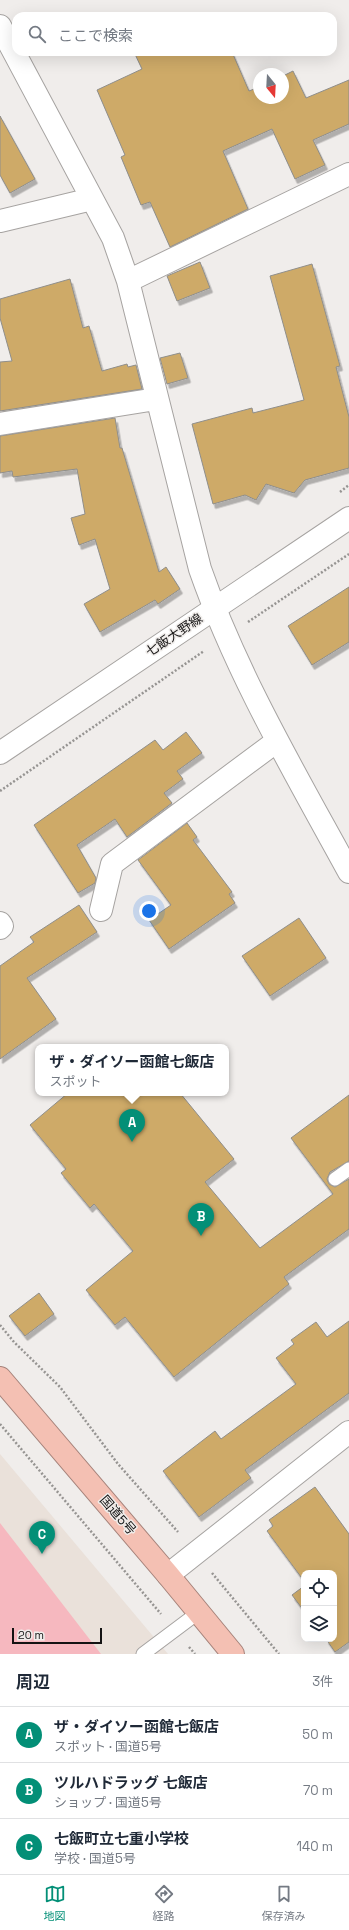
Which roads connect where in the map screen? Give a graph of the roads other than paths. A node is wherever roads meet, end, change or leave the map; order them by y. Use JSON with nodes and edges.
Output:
{"nodes":[{"id":1,"x":0,"y":26,"type":"edge"},
{"id":2,"x":12,"y":49,"type":"edge"},
{"id":3,"x":16,"y":56,"type":"edge"},
{"id":4,"x":349,"y":174,"type":"edge"},
{"id":5,"x":92,"y":199,"type":"junction"},
{"id":6,"x":0,"y":221,"type":"edge"},
{"id":7,"x":128,"y":281,"type":"junction"},
{"id":8,"x":156,"y":399,"type":"junction"},
{"id":9,"x":0,"y":424,"type":"edge"},
{"id":10,"x":349,"y":518,"type":"edge"},
{"id":11,"x":214,"y":609,"type":"junction"},
{"id":12,"x":277,"y":741,"type":"junction"},
{"id":13,"x":0,"y":753,"type":"edge"},
{"id":14,"x":349,"y":872,"type":"edge"},
{"id":15,"x":101,"y":910,"type":"dead end"},
{"id":16,"x":0,"y":923,"type":"edge"},
{"id":17,"x":0,"y":928,"type":"edge"},
{"id":18,"x":349,"y":1169,"type":"edge"},
{"id":19,"x":335,"y":1179,"type":"dead end"},
{"id":20,"x":0,"y":1378,"type":"edge"},
{"id":21,"x":349,"y":1432,"type":"edge"},
{"id":22,"x":168,"y":1575,"type":"junction"},
{"id":23,"x":199,"y":1612,"type":"junction"},
{"id":24,"x":143,"y":1654,"type":"edge"},
{"id":25,"x":233,"y":1654,"type":"edge"}],
"edges":[{"from":1,"to":2,"type":"street"},
{"from":3,"to":5,"type":"street"},
{"from":4,"to":7,"type":"street"},
{"from":5,"to":6,"type":"street"},
{"from":5,"to":7,"type":"street"},
{"from":7,"to":8,"type":"street"},
{"from":8,"to":9,"type":"street"},
{"from":8,"to":11,"type":"street"},
{"from":10,"to":11,"type":"street","name":"七飯大野線"},
{"from":11,"to":12,"type":"street"},
{"from":11,"to":13,"type":"street","name":"七飯大野線"},
{"from":12,"to":14,"type":"street"},
{"from":12,"to":15,"type":"street"},
{"from":16,"to":17,"type":"street"},
{"from":18,"to":19,"type":"lane"},
{"from":20,"to":22,"type":"highway","name":"国道5号"},
{"from":21,"to":22,"type":"street"},
{"from":22,"to":23,"type":"highway","name":"国道5号"},
{"from":23,"to":24,"type":"lane"},
{"from":23,"to":25,"type":"highway","name":"国道5号"}]}
